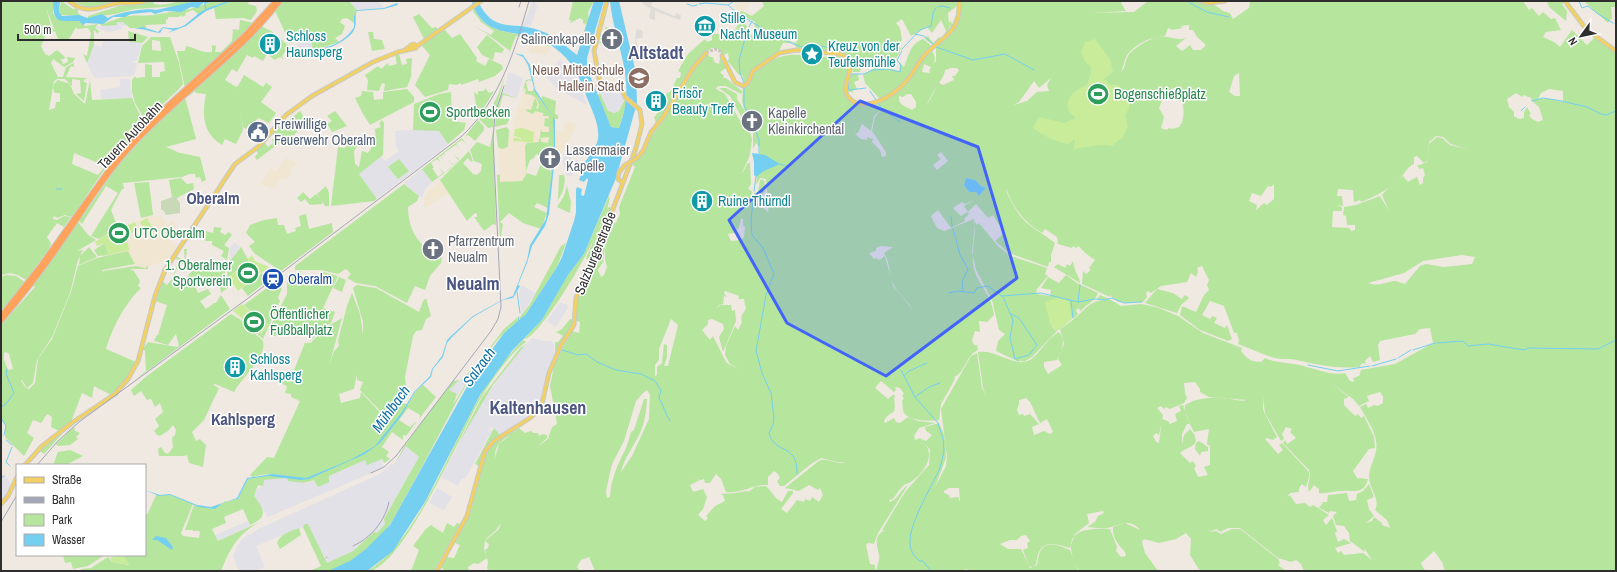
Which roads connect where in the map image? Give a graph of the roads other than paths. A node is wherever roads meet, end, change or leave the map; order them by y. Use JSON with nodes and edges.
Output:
{"nodes":[{"id":1,"x":69,"y":1,"type":"edge"},
{"id":2,"x":145,"y":1,"type":"edge"},
{"id":3,"x":276,"y":1,"type":"edge"},
{"id":4,"x":280,"y":1,"type":"edge"},
{"id":5,"x":481,"y":1,"type":"edge"},
{"id":6,"x":607,"y":1,"type":"edge"},
{"id":7,"x":959,"y":1,"type":"edge"},
{"id":8,"x":1202,"y":1,"type":"edge"},
{"id":9,"x":1225,"y":1,"type":"edge"},
{"id":10,"x":1565,"y":1,"type":"edge"},
{"id":11,"x":272,"y":8,"type":"junction"},
{"id":12,"x":1616,"y":51,"type":"edge"},
{"id":13,"x":706,"y":53,"type":"dead end"},
{"id":14,"x":722,"y":56,"type":"dead end"},
{"id":15,"x":623,"y":182,"type":"junction"},
{"id":16,"x":75,"y":219,"type":"junction"},
{"id":17,"x":1,"y":316,"type":"edge"},
{"id":18,"x":1,"y":321,"type":"edge"},
{"id":19,"x":26,"y":464,"type":"edge"},
{"id":20,"x":16,"y":479,"type":"edge"},
{"id":21,"x":1,"y":504,"type":"edge"},
{"id":22,"x":437,"y":571,"type":"edge"}],
"edges":[{"from":1,"to":2,"type":"main road"},
{"from":3,"to":11,"type":"highway","name":"Tauern Autobahn"},
{"from":4,"to":11,"type":"highway","name":"Tauern Autobahn"},
{"from":5,"to":19,"type":"main road"},
{"from":6,"to":15,"type":"main road","name":"Salzburgerstraße"},
{"from":7,"to":14,"type":"main road"},
{"from":8,"to":9,"type":"main road"},
{"from":10,"to":12,"type":"main road"},
{"from":11,"to":16,"type":"highway","name":"Tauern Autobahn"},
{"from":13,"to":15,"type":"main road","bridge":true},
{"from":15,"to":22,"type":"main road","name":"Salzburgerstraße"},
{"from":16,"to":17,"type":"highway","name":"Tauern Autobahn"},
{"from":16,"to":18,"type":"highway","name":"Tauern Autobahn"},
{"from":20,"to":21,"type":"main road"}]}
